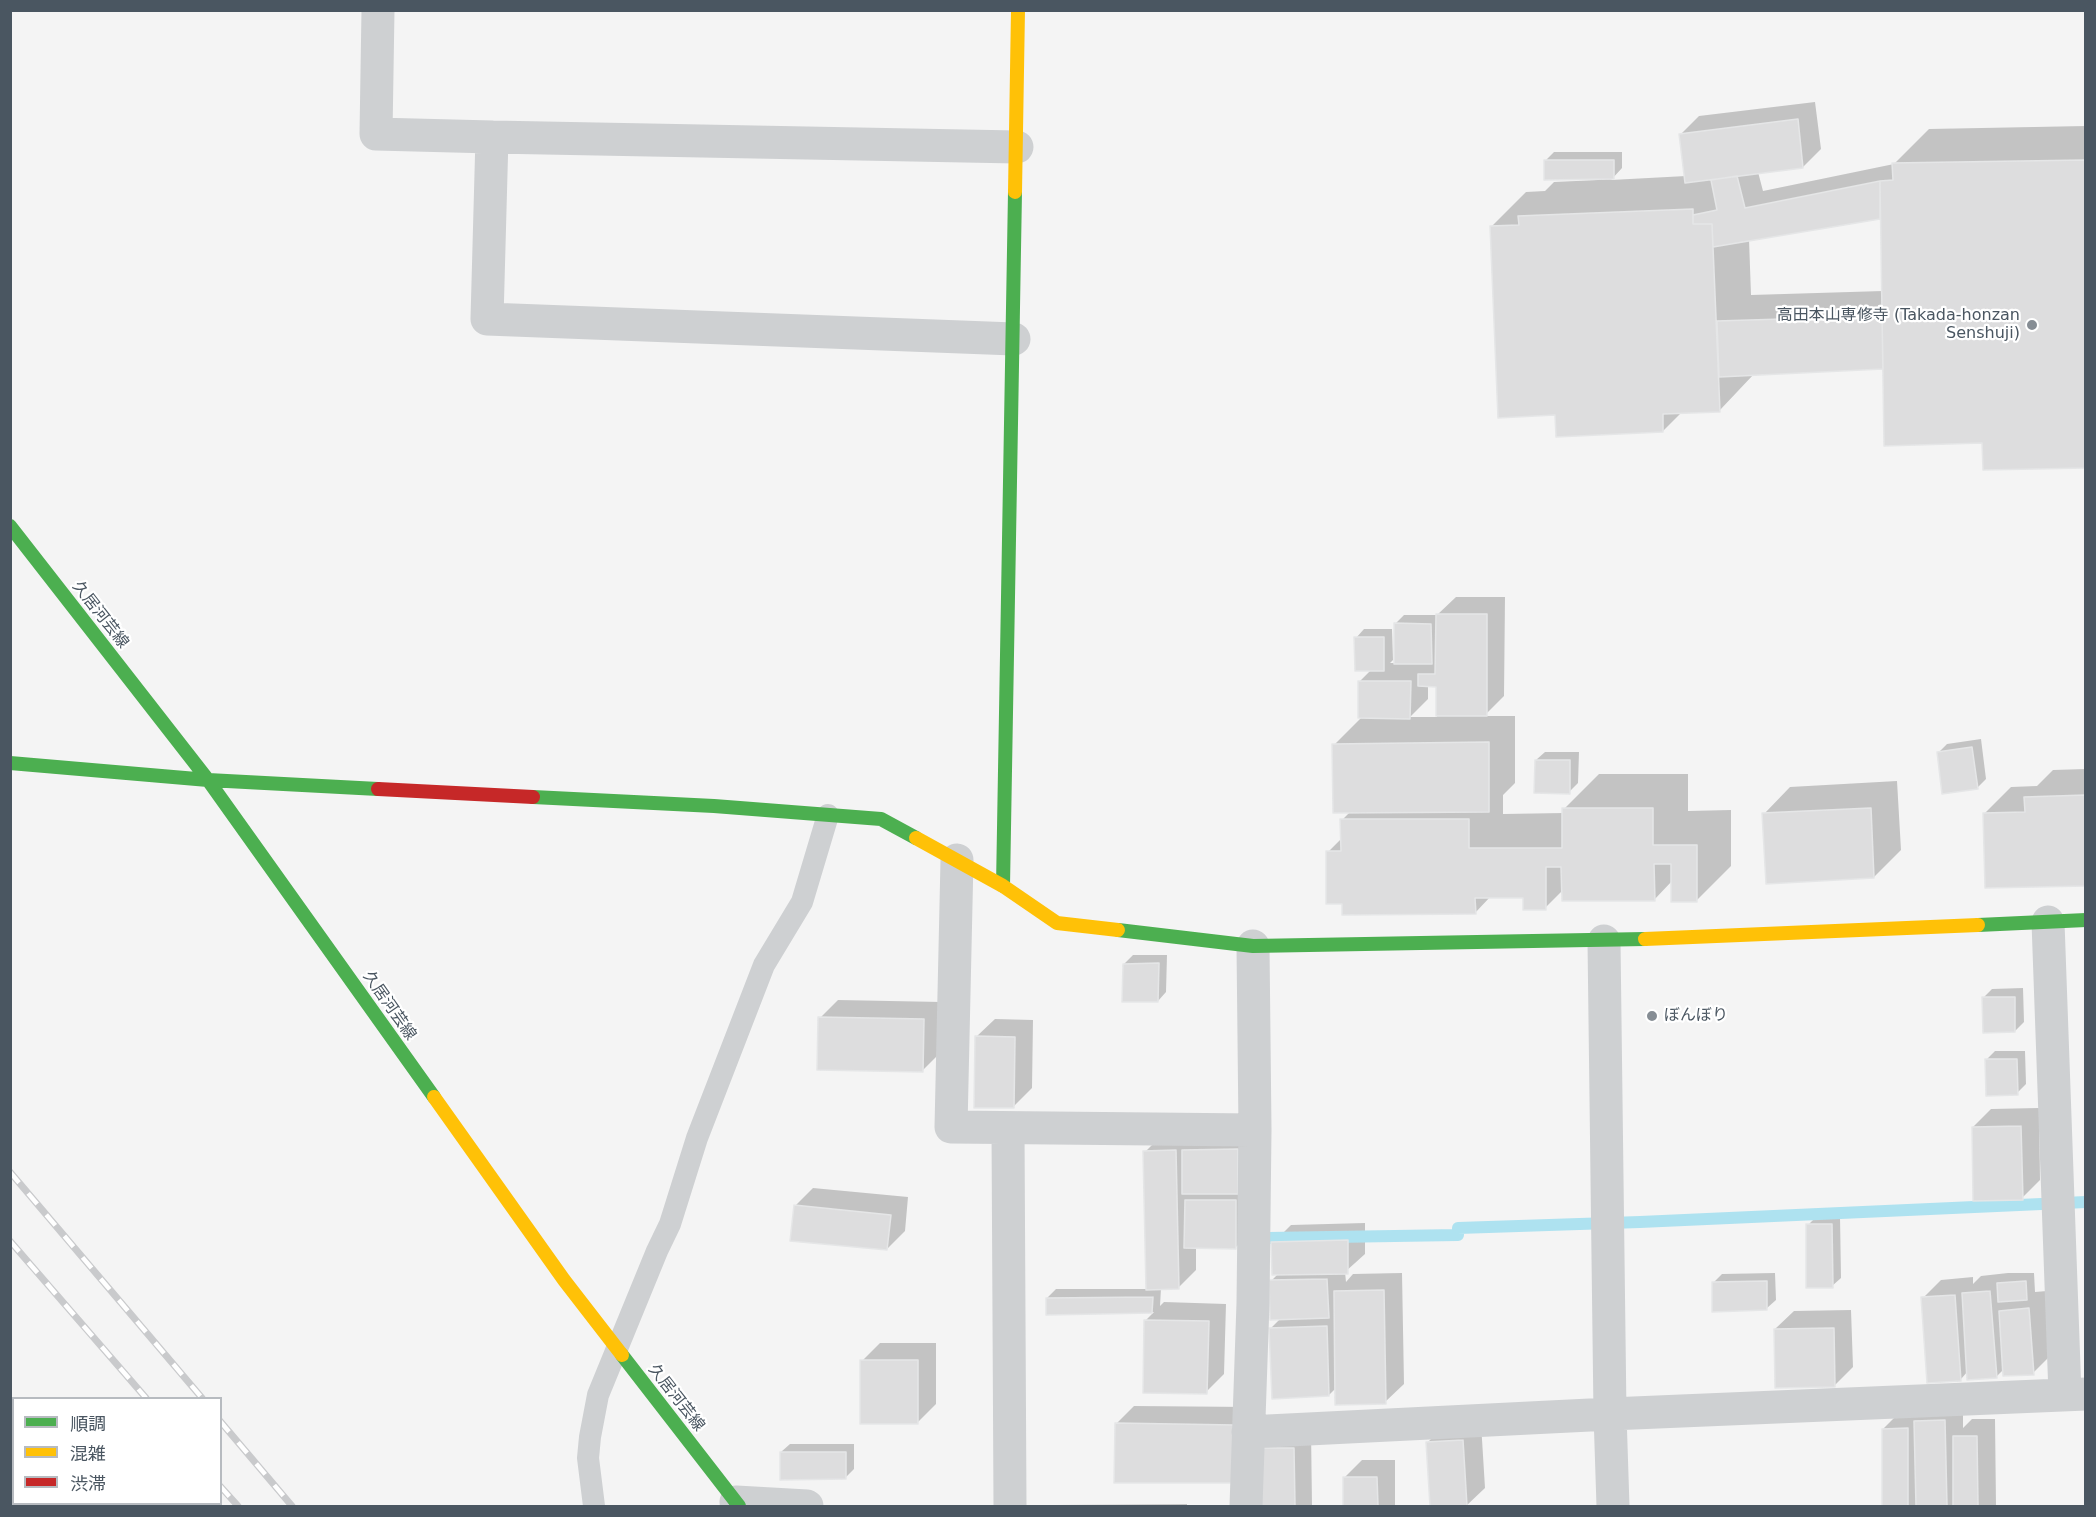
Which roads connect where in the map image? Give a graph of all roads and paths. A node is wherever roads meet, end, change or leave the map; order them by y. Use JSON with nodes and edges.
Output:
{"nodes":[{"id":1,"x":378,"y":10,"type":"edge"},
{"id":2,"x":1018,"y":10,"type":"edge"},
{"id":3,"x":492,"y":137,"type":"junction"},
{"id":4,"x":1017,"y":147,"type":"junction"},
{"id":5,"x":1014,"y":339,"type":"junction"},
{"id":6,"x":10,"y":526,"type":"edge"},
{"id":7,"x":10,"y":763,"type":"edge"},
{"id":8,"x":208,"y":780,"type":"junction"},
{"id":9,"x":828,"y":815,"type":"junction"},
{"id":10,"x":957,"y":860,"type":"junction"},
{"id":11,"x":1003,"y":886,"type":"junction"},
{"id":12,"x":2085,"y":920,"type":"edge"},
{"id":13,"x":2048,"y":922,"type":"junction"},
{"id":14,"x":1604,"y":941,"type":"junction"},
{"id":15,"x":1253,"y":946,"type":"junction"},
{"id":16,"x":1008,"y":1129,"type":"junction"},
{"id":17,"x":1255,"y":1130,"type":"junction"},
{"id":18,"x":616,"y":1348,"type":"junction"},
{"id":19,"x":2075,"y":1394,"type":"edge"},
{"id":20,"x":1610,"y":1414,"type":"junction"},
{"id":21,"x":1248,"y":1432,"type":"junction"},
{"id":22,"x":737,"y":1504,"type":"edge"},
{"id":23,"x":594,"y":1506,"type":"edge"},
{"id":24,"x":807,"y":1506,"type":"edge"},
{"id":25,"x":1010,"y":1506,"type":"edge"},
{"id":26,"x":1246,"y":1506,"type":"edge"},
{"id":27,"x":1614,"y":1506,"type":"edge"}],
"edges":[{"from":1,"to":3,"type":"street"},
{"from":2,"to":4,"type":"street"},
{"from":3,"to":4,"type":"street"},
{"from":3,"to":5,"type":"street"},
{"from":4,"to":5,"type":"street"},
{"from":5,"to":11,"type":"street"},
{"from":6,"to":8,"type":"street","name":"久居河芸線"},
{"from":7,"to":8,"type":"street"},
{"from":8,"to":9,"type":"street"},
{"from":8,"to":18,"type":"street","name":"久居河芸線"},
{"from":9,"to":10,"type":"street"},
{"from":9,"to":18,"type":"lane"},
{"from":10,"to":11,"type":"street"},
{"from":10,"to":16,"type":"street"},
{"from":11,"to":15,"type":"street"},
{"from":12,"to":13,"type":"street"},
{"from":13,"to":14,"type":"street"},
{"from":13,"to":19,"type":"street"},
{"from":14,"to":15,"type":"street"},
{"from":14,"to":20,"type":"street"},
{"from":15,"to":17,"type":"street"},
{"from":16,"to":17,"type":"street"},
{"from":16,"to":25,"type":"street"},
{"from":17,"to":21,"type":"street"},
{"from":18,"to":22,"type":"street","name":"久居河芸線"},
{"from":18,"to":23,"type":"lane"},
{"from":19,"to":20,"type":"street"},
{"from":20,"to":21,"type":"street"},
{"from":20,"to":27,"type":"street"},
{"from":21,"to":26,"type":"street"},
{"from":22,"to":24,"type":"street"}]}
